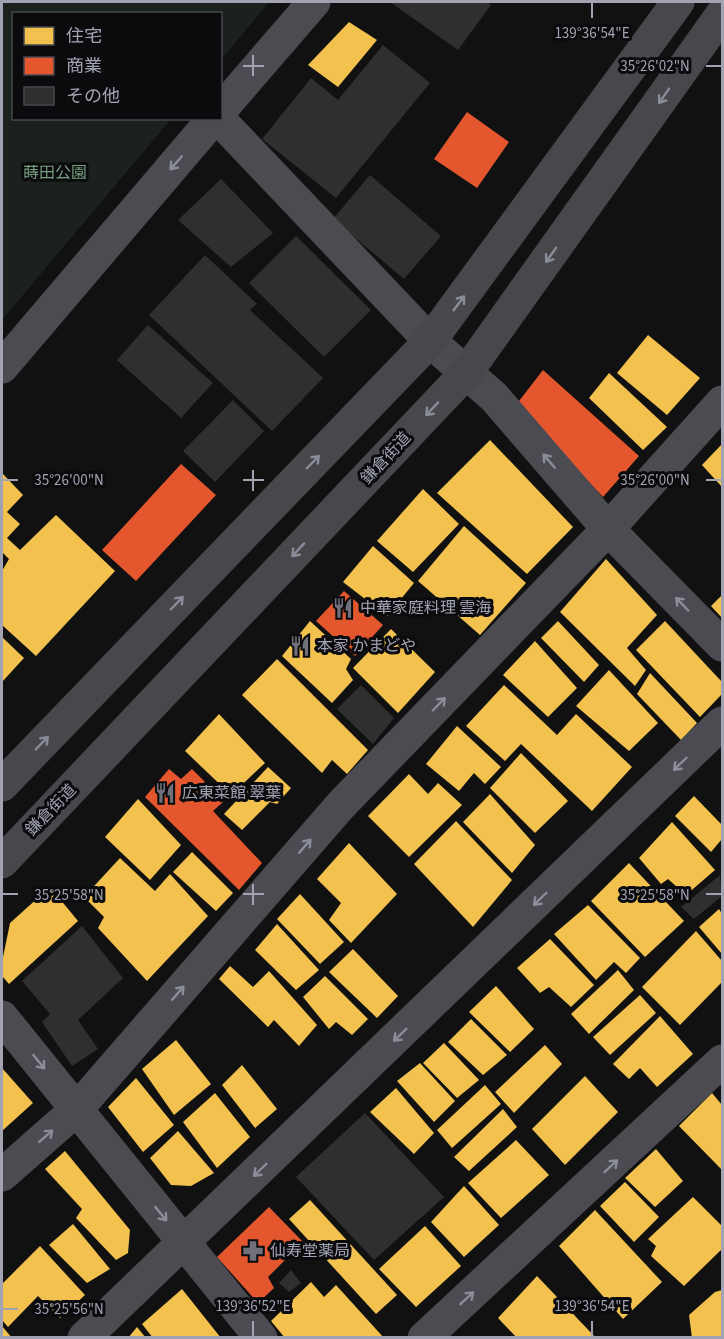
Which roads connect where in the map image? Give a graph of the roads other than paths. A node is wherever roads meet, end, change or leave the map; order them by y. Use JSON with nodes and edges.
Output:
{"nodes":[{"id":1,"x":314,"y":2,"type":"edge"},
{"id":2,"x":678,"y":2,"type":"edge"},
{"id":3,"x":723,"y":14,"type":"edge"},
{"id":4,"x":222,"y":109,"type":"edge"},
{"id":5,"x":214,"y":120,"type":"edge"},
{"id":6,"x":218,"y":120,"type":"edge"},
{"id":7,"x":430,"y":341,"type":"junction"},
{"id":8,"x":2,"y":367,"type":"edge"},
{"id":9,"x":466,"y":373,"type":"junction"},
{"id":10,"x":723,"y":402,"type":"edge"},
{"id":11,"x":608,"y":529,"type":"junction"},
{"id":12,"x":723,"y":645,"type":"edge"},
{"id":13,"x":723,"y":723,"type":"edge"},
{"id":14,"x":2,"y":785,"type":"edge"},
{"id":15,"x":2,"y":862,"type":"edge"},
{"id":16,"x":2,"y":1017,"type":"edge"},
{"id":17,"x":723,"y":1061,"type":"edge"},
{"id":18,"x":77,"y":1109,"type":"junction"},
{"id":19,"x":2,"y":1175,"type":"edge"},
{"id":20,"x":184,"y":1243,"type":"junction"},
{"id":21,"x":84,"y":1338,"type":"edge"},
{"id":22,"x":261,"y":1338,"type":"edge"},
{"id":23,"x":424,"y":1338,"type":"edge"}],
"edges":[{"from":1,"to":4,"type":"street"},
{"from":7,"to":2,"type":"main road","one_way":true},
{"from":3,"to":9,"type":"main road","name":"鎌倉街道","one_way":true},
{"from":5,"to":8,"type":"street","one_way":true},
{"from":6,"to":7,"type":"street"},
{"from":7,"to":9,"type":"street"},
{"from":14,"to":7,"type":"main road","one_way":true},
{"from":11,"to":9,"type":"street","one_way":true},
{"from":9,"to":15,"type":"main road","name":"鎌倉街道","one_way":true},
{"from":10,"to":11,"type":"street"},
{"from":12,"to":11,"type":"street","one_way":true},
{"from":18,"to":11,"type":"street","one_way":true},
{"from":13,"to":20,"type":"street","one_way":true},
{"from":16,"to":18,"type":"street","one_way":true},
{"from":23,"to":17,"type":"street","one_way":true},
{"from":19,"to":18,"type":"street","one_way":true},
{"from":18,"to":20,"type":"street","one_way":true},
{"from":20,"to":21,"type":"street"},
{"from":20,"to":22,"type":"street"}]}
